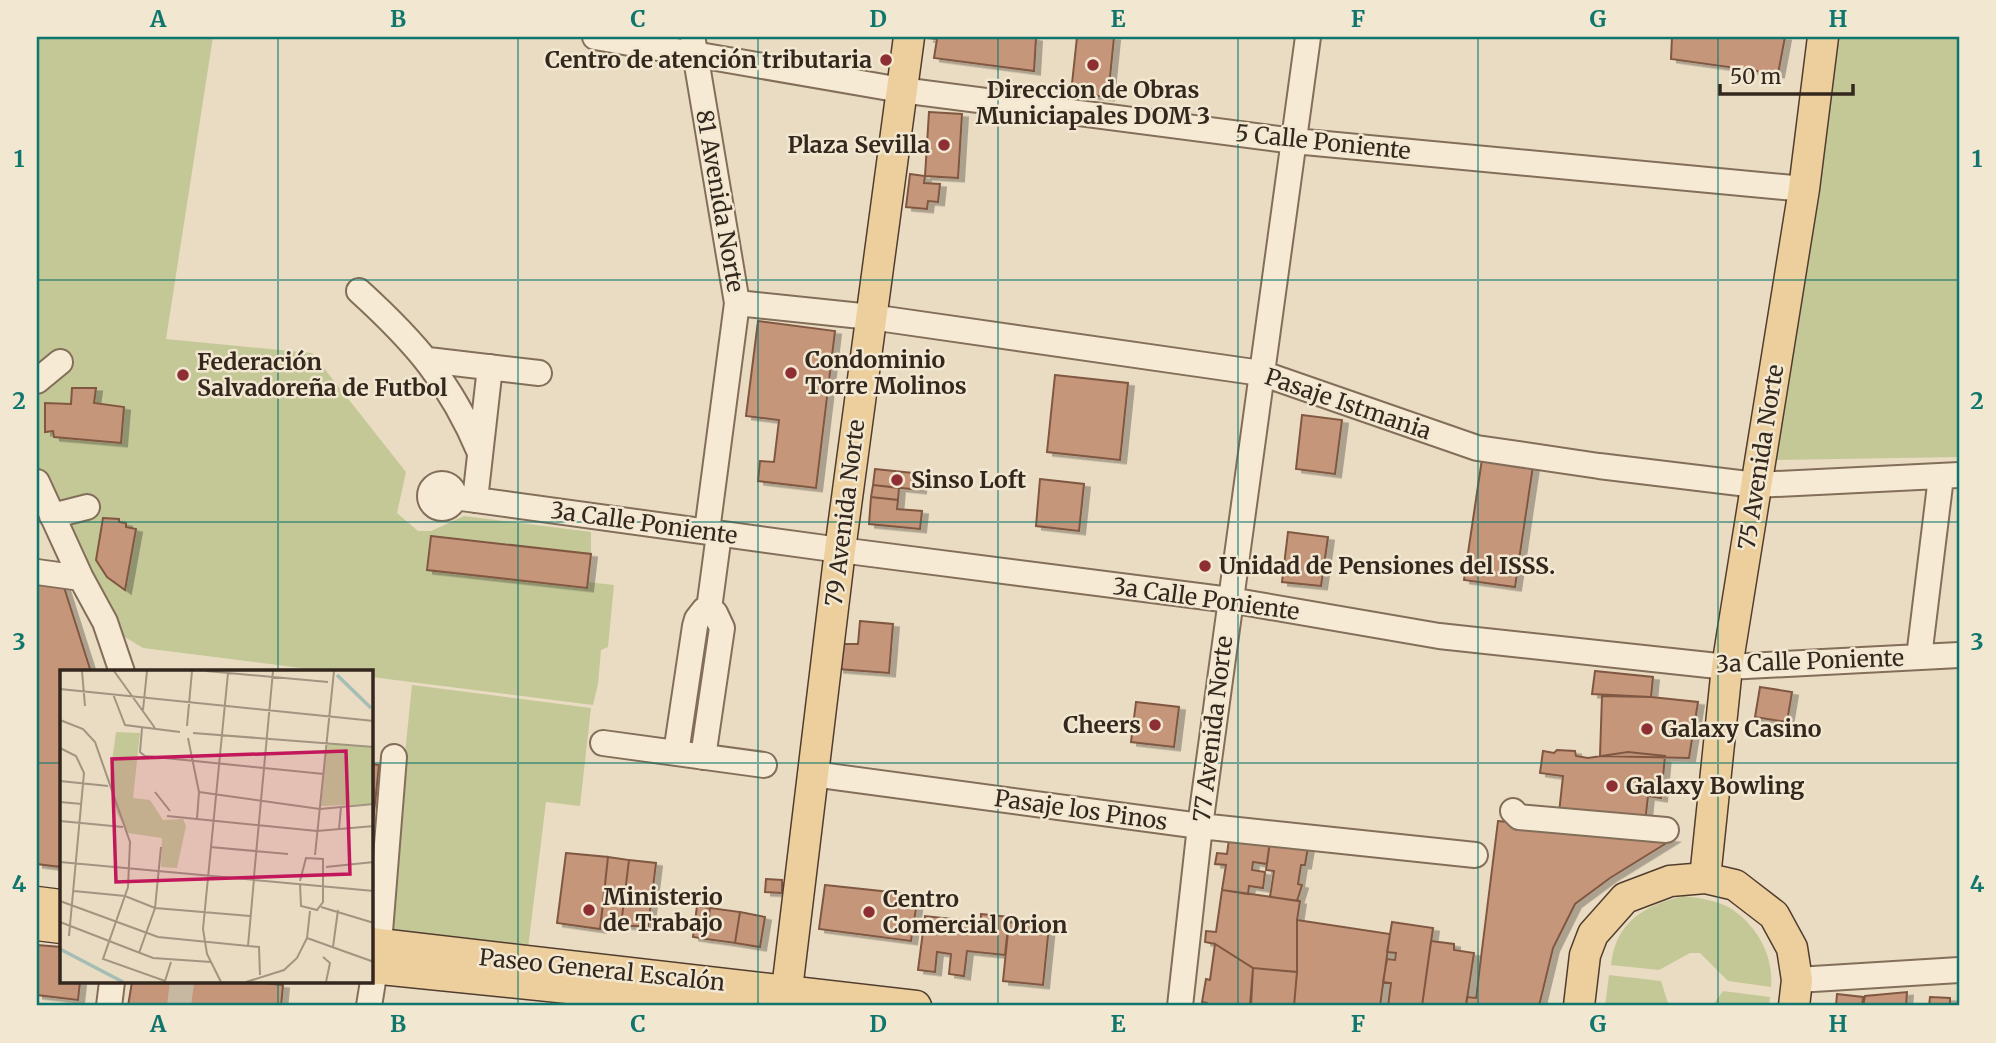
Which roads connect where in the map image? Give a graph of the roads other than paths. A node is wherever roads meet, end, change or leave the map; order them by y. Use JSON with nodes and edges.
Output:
{"nodes":[{"id":1,"x":595,"y":37,"type":"edge"},
{"id":2,"x":909,"y":37,"type":"edge"},
{"id":3,"x":1308,"y":37,"type":"edge"},
{"id":4,"x":1823,"y":37,"type":"edge"},
{"id":5,"x":693,"y":45,"type":"edge"},
{"id":6,"x":901,"y":90,"type":"junction"},
{"id":7,"x":1294,"y":141,"type":"junction"},
{"id":8,"x":1804,"y":189,"type":"junction"},
{"id":9,"x":359,"y":291,"type":"dead end"},
{"id":10,"x":737,"y":303,"type":"junction"},
{"id":11,"x":871,"y":317,"type":"junction"},
{"id":12,"x":428,"y":360,"type":"junction"},
{"id":13,"x":60,"y":362,"type":"dead end"},
{"id":14,"x":490,"y":368,"type":"junction"},
{"id":15,"x":539,"y":373,"type":"dead end"},
{"id":16,"x":1261,"y":373,"type":"junction"},
{"id":17,"x":37,"y":382,"type":"edge"},
{"id":18,"x":480,"y":453,"type":"junction"},
{"id":19,"x":1950,"y":476,"type":"edge"},
{"id":20,"x":37,"y":482,"type":"edge"},
{"id":21,"x":1756,"y":485,"type":"junction"},
{"id":22,"x":87,"y":507,"type":"dead end"},
{"id":23,"x":51,"y":516,"type":"junction"},
{"id":24,"x":713,"y":532,"type":"junction"},
{"id":25,"x":840,"y":551,"type":"junction"},
{"id":26,"x":37,"y":572,"type":"edge"},
{"id":27,"x":81,"y":578,"type":"junction"},
{"id":28,"x":1230,"y":600,"type":"junction"},
{"id":29,"x":709,"y":609,"type":"junction"},
{"id":30,"x":1959,"y":655,"type":"edge"},
{"id":31,"x":1919,"y":657,"type":"junction"},
{"id":32,"x":1727,"y":667,"type":"junction"},
{"id":33,"x":121,"y":670,"type":"edge"},
{"id":34,"x":603,"y":743,"type":"dead end"},
{"id":35,"x":677,"y":753,"type":"junction"},
{"id":36,"x":394,"y":757,"type":"dead end"},
{"id":37,"x":704,"y":757,"type":"junction"},
{"id":38,"x":764,"y":765,"type":"dead end"},
{"id":39,"x":813,"y":774,"type":"junction"},
{"id":40,"x":1513,"y":811,"type":"dead end"},
{"id":41,"x":1200,"y":826,"type":"junction"},
{"id":42,"x":1666,"y":830,"type":"dead end"},
{"id":43,"x":379,"y":848,"type":"edge"},
{"id":44,"x":1475,"y":855,"type":"dead end"},
{"id":45,"x":1705,"y":878,"type":"junction"},
{"id":46,"x":37,"y":902,"type":"edge"},
{"id":47,"x":60,"y":905,"type":"edge"},
{"id":48,"x":37,"y":925,"type":"edge"},
{"id":49,"x":60,"y":928,"type":"edge"},
{"id":50,"x":374,"y":956,"type":"edge"},
{"id":51,"x":1959,"y":970,"type":"edge"},
{"id":52,"x":112,"y":984,"type":"edge"},
{"id":53,"x":371,"y":984,"type":"edge"},
{"id":54,"x":1795,"y":993,"type":"edge"},
{"id":55,"x":786,"y":998,"type":"edge"},
{"id":56,"x":109,"y":1006,"type":"edge"},
{"id":57,"x":369,"y":1006,"type":"edge"},
{"id":58,"x":742,"y":1006,"type":"edge"},
{"id":59,"x":916,"y":1006,"type":"edge"},
{"id":60,"x":1180,"y":1006,"type":"edge"},
{"id":61,"x":1579,"y":1006,"type":"edge"}],
"edges":[{"from":1,"to":5,"type":"street","name":"5 Calle Poniente"},
{"from":2,"to":6,"type":"main road","name":"79 Avenida Norte"},
{"from":3,"to":7,"type":"street","name":"77 Avenida Norte"},
{"from":4,"to":8,"type":"main road","name":"75 Avenida Norte"},
{"from":5,"to":6,"type":"street","name":"5 Calle Poniente"},
{"from":5,"to":10,"type":"street","name":"81 Avenida Norte"},
{"from":6,"to":7,"type":"street","name":"5 Calle Poniente"},
{"from":6,"to":11,"type":"main road","name":"79 Avenida Norte"},
{"from":7,"to":8,"type":"street","name":"5 Calle Poniente"},
{"from":7,"to":16,"type":"street","name":"77 Avenida Norte"},
{"from":8,"to":21,"type":"main road","name":"75 Avenida Norte"},
{"from":9,"to":12,"type":"street"},
{"from":10,"to":11,"type":"street","name":"Pasaje Istmania"},
{"from":10,"to":24,"type":"street","name":"81 Avenida Norte"},
{"from":11,"to":16,"type":"street","name":"Pasaje Istmania"},
{"from":11,"to":25,"type":"main road","name":"79 Avenida Norte"},
{"from":12,"to":14,"type":"street"},
{"from":12,"to":18,"type":"street"},
{"from":13,"to":17,"type":"street"},
{"from":14,"to":15,"type":"street"},
{"from":14,"to":18,"type":"street"},
{"from":16,"to":21,"type":"street","name":"Pasaje Istmania"},
{"from":16,"to":28,"type":"street","name":"77 Avenida Norte"},
{"from":18,"to":24,"type":"street","name":"3a Calle Poniente"},
{"from":19,"to":21,"type":"street","name":"Pasaje Istmania"},
{"from":19,"to":31,"type":"street"},
{"from":20,"to":23,"type":"street"},
{"from":21,"to":32,"type":"main road","name":"75 Avenida Norte"},
{"from":22,"to":23,"type":"street"},
{"from":23,"to":27,"type":"street"},
{"from":24,"to":25,"type":"street","name":"3a Calle Poniente"},
{"from":24,"to":29,"type":"street","name":"81 Avenida Norte"},
{"from":25,"to":28,"type":"street","name":"3a Calle Poniente"},
{"from":25,"to":39,"type":"main road","name":"79 Avenida Norte"},
{"from":26,"to":27,"type":"street"},
{"from":27,"to":33,"type":"street"},
{"from":28,"to":32,"type":"street","name":"3a Calle Poniente"},
{"from":28,"to":41,"type":"street","name":"77 Avenida Norte"},
{"from":29,"to":35,"type":"street"},
{"from":29,"to":37,"type":"street"},
{"from":30,"to":31,"type":"street","name":"3a Calle Poniente"},
{"from":31,"to":32,"type":"street","name":"3a Calle Poniente"},
{"from":32,"to":45,"type":"main road","name":"75 Avenida Norte"},
{"from":34,"to":35,"type":"street"},
{"from":35,"to":37,"type":"street"},
{"from":36,"to":43,"type":"street"},
{"from":37,"to":38,"type":"street"},
{"from":39,"to":41,"type":"street","name":"Pasaje los Pinos"},
{"from":39,"to":55,"type":"main road","name":"79 Avenida Norte"},
{"from":40,"to":42,"type":"street"},
{"from":41,"to":44,"type":"street","name":"Pasaje los Pinos"},
{"from":41,"to":60,"type":"street","name":"77 Avenida Norte"},
{"from":43,"to":50,"type":"street"},
{"from":45,"to":54,"type":"main road"},
{"from":45,"to":61,"type":"main road"},
{"from":46,"to":47,"type":"main road"},
{"from":48,"to":49,"type":"main road"},
{"from":50,"to":55,"type":"main road","name":"Paseo General Escalón"},
{"from":50,"to":58,"type":"main road","name":"Paseo General Escalón"},
{"from":51,"to":54,"type":"street"},
{"from":52,"to":56,"type":"street"},
{"from":53,"to":57,"type":"street"},
{"from":55,"to":59,"type":"main road","name":"Paseo General Escalón"}]}
